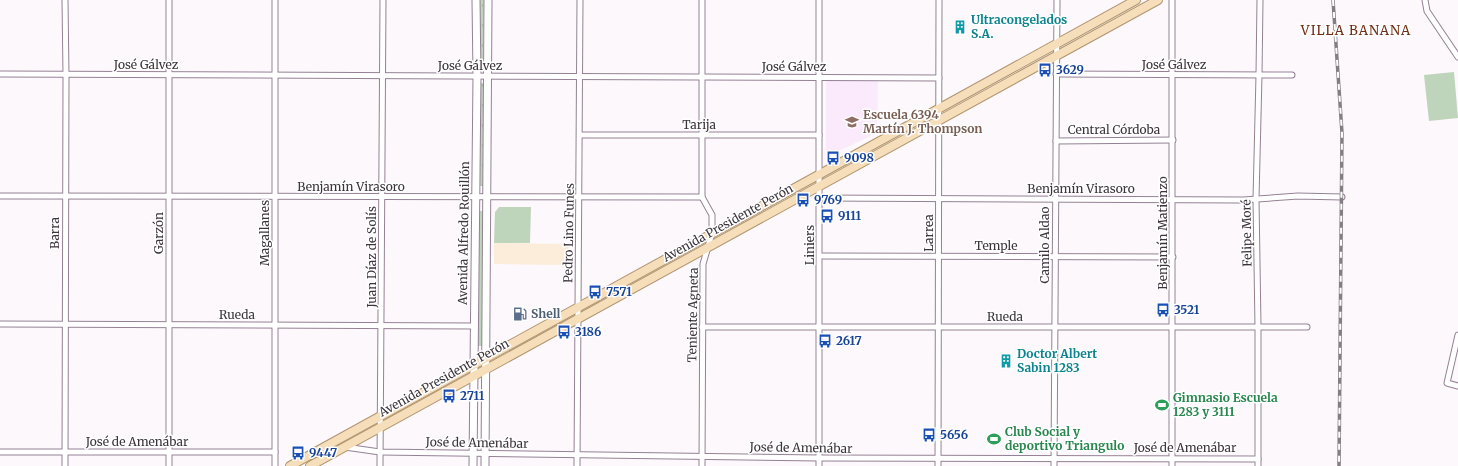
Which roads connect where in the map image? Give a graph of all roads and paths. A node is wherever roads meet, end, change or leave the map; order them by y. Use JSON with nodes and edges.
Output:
{"nodes":[{"id":1,"x":65,"y":0,"type":"edge"},
{"id":2,"x":169,"y":0,"type":"edge"},
{"id":3,"x":275,"y":0,"type":"edge"},
{"id":4,"x":383,"y":0,"type":"edge"},
{"id":5,"x":476,"y":0,"type":"edge"},
{"id":6,"x":488,"y":0,"type":"edge"},
{"id":7,"x":580,"y":0,"type":"edge"},
{"id":8,"x":702,"y":0,"type":"edge"},
{"id":9,"x":819,"y":0,"type":"edge"},
{"id":10,"x":939,"y":0,"type":"edge"},
{"id":11,"x":1057,"y":0,"type":"edge"},
{"id":12,"x":1136,"y":0,"type":"edge"},
{"id":13,"x":1158,"y":0,"type":"edge"},
{"id":14,"x":1172,"y":0,"type":"edge"},
{"id":15,"x":1260,"y":0,"type":"edge"},
{"id":16,"x":1425,"y":0,"type":"edge"},
{"id":17,"x":1057,"y":44,"type":"junction"},
{"id":18,"x":1056,"y":56,"type":"junction"},
{"id":19,"x":1458,"y":57,"type":"edge"},
{"id":20,"x":0,"y":74,"type":"edge"},
{"id":21,"x":66,"y":74,"type":"junction"},
{"id":22,"x":1056,"y":74,"type":"junction"},
{"id":23,"x":1172,"y":74,"type":"junction"},
{"id":24,"x":169,"y":75,"type":"junction"},
{"id":25,"x":275,"y":75,"type":"junction"},
{"id":26,"x":1259,"y":75,"type":"junction"},
{"id":27,"x":1292,"y":75,"type":"dead end"},
{"id":28,"x":383,"y":76,"type":"junction"},
{"id":29,"x":477,"y":76,"type":"junction"},
{"id":30,"x":487,"y":76,"type":"junction"},
{"id":31,"x":580,"y":77,"type":"junction"},
{"id":32,"x":702,"y":77,"type":"junction"},
{"id":33,"x":819,"y":77,"type":"junction"},
{"id":34,"x":939,"y":78,"type":"junction"},
{"id":35,"x":939,"y":108,"type":"junction"},
{"id":36,"x":939,"y":121,"type":"junction"},
{"id":37,"x":580,"y":135,"type":"junction"},
{"id":38,"x":702,"y":135,"type":"junction"},
{"id":39,"x":819,"y":135,"type":"junction"},
{"id":40,"x":1173,"y":140,"type":"junction"},
{"id":41,"x":1056,"y":141,"type":"junction"},
{"id":42,"x":820,"y":174,"type":"junction"},
{"id":43,"x":820,"y":186,"type":"junction"},
{"id":44,"x":0,"y":196,"type":"edge"},
{"id":45,"x":66,"y":196,"type":"junction"},
{"id":46,"x":169,"y":196,"type":"junction"},
{"id":47,"x":275,"y":197,"type":"junction"},
{"id":48,"x":382,"y":197,"type":"junction"},
{"id":49,"x":475,"y":197,"type":"junction"},
{"id":50,"x":486,"y":197,"type":"junction"},
{"id":51,"x":579,"y":197,"type":"junction"},
{"id":52,"x":702,"y":197,"type":"junction"},
{"id":53,"x":1342,"y":197,"type":"dead end"},
{"id":54,"x":820,"y":198,"type":"junction"},
{"id":55,"x":939,"y":198,"type":"junction"},
{"id":56,"x":1056,"y":198,"type":"junction"},
{"id":57,"x":1173,"y":199,"type":"junction"},
{"id":58,"x":1256,"y":199,"type":"junction"},
{"id":59,"x":712,"y":233,"type":"junction"},
{"id":60,"x":707,"y":248,"type":"junction"},
{"id":61,"x":820,"y":256,"type":"junction"},
{"id":62,"x":939,"y":256,"type":"junction"},
{"id":63,"x":1055,"y":257,"type":"junction"},
{"id":64,"x":1173,"y":257,"type":"junction"},
{"id":65,"x":578,"y":308,"type":"junction"},
{"id":66,"x":578,"y":319,"type":"junction"},
{"id":67,"x":0,"y":324,"type":"edge"},
{"id":68,"x":65,"y":325,"type":"junction"},
{"id":69,"x":169,"y":325,"type":"junction"},
{"id":70,"x":275,"y":325,"type":"junction"},
{"id":71,"x":381,"y":325,"type":"junction"},
{"id":72,"x":474,"y":326,"type":"junction"},
{"id":73,"x":702,"y":327,"type":"junction"},
{"id":74,"x":820,"y":327,"type":"junction"},
{"id":75,"x":939,"y":327,"type":"junction"},
{"id":76,"x":1055,"y":327,"type":"junction"},
{"id":77,"x":1173,"y":327,"type":"junction"},
{"id":78,"x":1258,"y":327,"type":"junction"},
{"id":79,"x":1307,"y":327,"type":"dead end"},
{"id":80,"x":1458,"y":335,"type":"edge"},
{"id":81,"x":485,"y":359,"type":"junction"},
{"id":82,"x":473,"y":365,"type":"junction"},
{"id":83,"x":485,"y":370,"type":"junction"},
{"id":84,"x":473,"y":376,"type":"junction"},
{"id":85,"x":1458,"y":386,"type":"edge"},
{"id":86,"x":381,"y":416,"type":"junction"},
{"id":87,"x":380,"y":427,"type":"junction"},
{"id":88,"x":344,"y":447,"type":"junction"},
{"id":89,"x":0,"y":452,"type":"edge"},
{"id":90,"x":65,"y":452,"type":"junction"},
{"id":91,"x":169,"y":452,"type":"junction"},
{"id":92,"x":275,"y":452,"type":"junction"},
{"id":93,"x":380,"y":452,"type":"junction"},
{"id":94,"x":473,"y":453,"type":"junction"},
{"id":95,"x":485,"y":453,"type":"junction"},
{"id":96,"x":578,"y":455,"type":"junction"},
{"id":97,"x":702,"y":456,"type":"junction"},
{"id":98,"x":820,"y":458,"type":"junction"},
{"id":99,"x":938,"y":458,"type":"junction"},
{"id":100,"x":1054,"y":458,"type":"junction"},
{"id":101,"x":1172,"y":458,"type":"junction"},
{"id":102,"x":1258,"y":458,"type":"junction"},
{"id":103,"x":65,"y":466,"type":"edge"},
{"id":104,"x":169,"y":466,"type":"edge"},
{"id":105,"x":275,"y":466,"type":"edge"},
{"id":106,"x":290,"y":466,"type":"edge"},
{"id":107,"x":310,"y":466,"type":"edge"},
{"id":108,"x":380,"y":466,"type":"edge"},
{"id":109,"x":473,"y":466,"type":"edge"},
{"id":110,"x":485,"y":466,"type":"edge"},
{"id":111,"x":578,"y":466,"type":"edge"},
{"id":112,"x":702,"y":466,"type":"edge"},
{"id":113,"x":820,"y":466,"type":"edge"},
{"id":114,"x":938,"y":466,"type":"edge"},
{"id":115,"x":1054,"y":466,"type":"edge"},
{"id":116,"x":1172,"y":466,"type":"edge"},
{"id":117,"x":1258,"y":466,"type":"edge"}],
"edges":[{"from":1,"to":21,"type":"street","name":"Barra"},
{"from":2,"to":24,"type":"street","name":"Garzón"},
{"from":3,"to":25,"type":"street","name":"Magallanes"},
{"from":4,"to":28,"type":"street","name":"Juan Díaz de Solís"},
{"from":5,"to":29,"type":"street","name":"Avenida Alfredo Rouillón"},
{"from":6,"to":30,"type":"street","name":"Avenida Alfredo Rouillón"},
{"from":7,"to":31,"type":"street","name":"Pedro Lino Funes"},
{"from":8,"to":32,"type":"street"},
{"from":9,"to":33,"type":"street","name":"Liniers"},
{"from":10,"to":34,"type":"street","name":"Larrea"},
{"from":11,"to":17,"type":"street","name":"Camilo Aldao"},
{"from":12,"to":17,"type":"main road","name":"Avenida Presidente Perón"},
{"from":13,"to":18,"type":"main road","name":"Avenida Presidente Perón"},
{"from":14,"to":23,"type":"street","name":"Benjamín Matienzo"},
{"from":15,"to":26,"type":"street","name":"Felipe Moré"},
{"from":16,"to":19,"type":"street"},
{"from":17,"to":18,"type":"street","name":"Camilo Aldao"},
{"from":17,"to":35,"type":"main road","name":"Avenida Presidente Perón"},
{"from":18,"to":22,"type":"street","name":"Camilo Aldao"},
{"from":18,"to":36,"type":"main road","name":"Avenida Presidente Perón"},
{"from":20,"to":21,"type":"street","name":"José Gálvez"},
{"from":21,"to":24,"type":"street","name":"José Gálvez"},
{"from":21,"to":45,"type":"street","name":"Barra"},
{"from":22,"to":23,"type":"street","name":"José Gálvez"},
{"from":22,"to":41,"type":"street","name":"Camilo Aldao"},
{"from":23,"to":26,"type":"street","name":"José Gálvez"},
{"from":23,"to":40,"type":"street","name":"Benjamín Matienzo"},
{"from":24,"to":25,"type":"street","name":"José Gálvez"},
{"from":24,"to":46,"type":"street","name":"Garzón"},
{"from":25,"to":28,"type":"street","name":"José Gálvez"},
{"from":25,"to":47,"type":"street","name":"Magallanes"},
{"from":26,"to":27,"type":"street","name":"José Gálvez"},
{"from":26,"to":58,"type":"street","name":"Felipe Moré"},
{"from":28,"to":29,"type":"street","name":"José Gálvez"},
{"from":28,"to":48,"type":"street","name":"Juan Díaz de Solís"},
{"from":29,"to":30,"type":"street","name":"José Gálvez"},
{"from":29,"to":49,"type":"street","name":"Avenida Alfredo Rouillón"},
{"from":30,"to":31,"type":"street","name":"José Gálvez"},
{"from":30,"to":50,"type":"street","name":"Avenida Alfredo Rouillón"},
{"from":31,"to":32,"type":"street","name":"José Gálvez"},
{"from":31,"to":37,"type":"street","name":"Pedro Lino Funes"},
{"from":32,"to":33,"type":"street","name":"José Gálvez"},
{"from":32,"to":38,"type":"street"},
{"from":33,"to":34,"type":"street","name":"José Gálvez"},
{"from":33,"to":39,"type":"street","name":"Liniers"},
{"from":34,"to":35,"type":"street","name":"Larrea"},
{"from":35,"to":36,"type":"street","name":"Larrea"},
{"from":35,"to":42,"type":"main road","name":"Avenida Presidente Perón"},
{"from":36,"to":43,"type":"main road","name":"Avenida Presidente Perón"},
{"from":36,"to":55,"type":"street","name":"Larrea"},
{"from":37,"to":38,"type":"street","name":"Tarija"},
{"from":37,"to":51,"type":"street","name":"Pedro Lino Funes"},
{"from":38,"to":39,"type":"street","name":"Tarija"},
{"from":38,"to":52,"type":"street"},
{"from":39,"to":42,"type":"street","name":"Liniers"},
{"from":40,"to":41,"type":"street","name":"Central Córdoba"},
{"from":40,"to":57,"type":"street","name":"Benjamín Matienzo"},
{"from":41,"to":56,"type":"street","name":"Camilo Aldao"},
{"from":42,"to":43,"type":"street","name":"Liniers"},
{"from":42,"to":59,"type":"main road","name":"Avenida Presidente Perón"},
{"from":43,"to":54,"type":"street","name":"Liniers"},
{"from":43,"to":60,"type":"main road","name":"Avenida Presidente Perón"},
{"from":44,"to":45,"type":"street","name":"Benjamín Virasoro"},
{"from":45,"to":46,"type":"street","name":"Benjamín Virasoro"},
{"from":45,"to":68,"type":"street","name":"Barra"},
{"from":46,"to":47,"type":"street","name":"Benjamín Virasoro"},
{"from":46,"to":69,"type":"street","name":"Garzón"},
{"from":47,"to":48,"type":"street","name":"Benjamín Virasoro"},
{"from":47,"to":70,"type":"street","name":"Magallanes"},
{"from":48,"to":49,"type":"street","name":"Benjamín Virasoro"},
{"from":48,"to":71,"type":"street","name":"Juan Díaz de Solís"},
{"from":49,"to":50,"type":"street","name":"Benjamín Virasoro"},
{"from":49,"to":72,"type":"street","name":"Avenida Alfredo Rouillón"},
{"from":50,"to":51,"type":"street","name":"Benjamín Virasoro"},
{"from":50,"to":81,"type":"street","name":"Avenida Alfredo Rouillón"},
{"from":51,"to":52,"type":"street","name":"Benjamín Virasoro"},
{"from":51,"to":65,"type":"street","name":"Pedro Lino Funes"},
{"from":52,"to":59,"type":"street","name":"Teniente Agneta"},
{"from":53,"to":58,"type":"street","name":"Benjamín Virasoro"},
{"from":54,"to":55,"type":"street","name":"Benjamín Virasoro"},
{"from":54,"to":61,"type":"street","name":"Liniers"},
{"from":55,"to":56,"type":"street","name":"Benjamín Virasoro"},
{"from":55,"to":62,"type":"street","name":"Larrea"},
{"from":56,"to":57,"type":"street","name":"Benjamín Virasoro"},
{"from":56,"to":63,"type":"street","name":"Camilo Aldao"},
{"from":57,"to":58,"type":"street","name":"Benjamín Virasoro"},
{"from":57,"to":64,"type":"street","name":"Benjamín Matienzo"},
{"from":58,"to":78,"type":"street","name":"Felipe Moré"},
{"from":59,"to":60,"type":"street","name":"Teniente Agneta"},
{"from":59,"to":65,"type":"main road","name":"Avenida Presidente Perón"},
{"from":60,"to":66,"type":"main road","name":"Avenida Presidente Perón"},
{"from":60,"to":73,"type":"street","name":"Teniente Agneta"},
{"from":61,"to":62,"type":"street","name":"Temple"},
{"from":61,"to":74,"type":"street","name":"Liniers"},
{"from":62,"to":63,"type":"street","name":"Temple"},
{"from":62,"to":75,"type":"street","name":"Larrea"},
{"from":63,"to":64,"type":"street","name":"Temple"},
{"from":63,"to":76,"type":"street","name":"Camilo Aldao"},
{"from":64,"to":77,"type":"street","name":"Benjamín Matienzo"},
{"from":65,"to":66,"type":"street","name":"Pedro Lino Funes"},
{"from":65,"to":81,"type":"main road","name":"Avenida Presidente Perón"},
{"from":66,"to":83,"type":"main road","name":"Avenida Presidente Perón"},
{"from":66,"to":96,"type":"street","name":"Pedro Lino Funes"},
{"from":67,"to":68,"type":"street","name":"Rueda"},
{"from":68,"to":69,"type":"street","name":"Rueda"},
{"from":68,"to":90,"type":"street","name":"Barra"},
{"from":69,"to":70,"type":"street","name":"Rueda"},
{"from":69,"to":91,"type":"street","name":"Garzón"},
{"from":70,"to":71,"type":"street","name":"Rueda"},
{"from":70,"to":92,"type":"street","name":"Magallanes"},
{"from":71,"to":72,"type":"street","name":"Rueda"},
{"from":71,"to":86,"type":"street","name":"Juan Díaz de Solís"},
{"from":72,"to":82,"type":"street","name":"Avenida Alfredo Rouillón"},
{"from":73,"to":74,"type":"street","name":"Rueda"},
{"from":73,"to":97,"type":"street","name":"Teniente Agneta"},
{"from":74,"to":75,"type":"street","name":"Rueda"},
{"from":74,"to":98,"type":"street","name":"Liniers"},
{"from":75,"to":76,"type":"street","name":"Rueda"},
{"from":75,"to":99,"type":"street","name":"Larrea"},
{"from":76,"to":77,"type":"street","name":"Rueda"},
{"from":76,"to":100,"type":"street","name":"Camilo Aldao"},
{"from":77,"to":78,"type":"street","name":"Rueda"},
{"from":77,"to":101,"type":"street","name":"Benjamín Matienzo"},
{"from":78,"to":79,"type":"street","name":"Rueda"},
{"from":78,"to":102,"type":"street","name":"Felipe Moré"},
{"from":80,"to":85,"type":"street"},
{"from":81,"to":82,"type":"main road","name":"Avenida Presidente Perón"},
{"from":81,"to":83,"type":"street","name":"Avenida Alfredo Rouillón"},
{"from":82,"to":84,"type":"street","name":"Avenida Alfredo Rouillón"},
{"from":82,"to":86,"type":"main road","name":"Avenida Presidente Perón"},
{"from":83,"to":84,"type":"main road","name":"Avenida Presidente Perón"},
{"from":83,"to":95,"type":"street","name":"Avenida Alfredo Rouillón"},
{"from":84,"to":87,"type":"main road","name":"Avenida Presidente Perón"},
{"from":84,"to":94,"type":"street","name":"Avenida Alfredo Rouillón"},
{"from":86,"to":87,"type":"street","name":"Juan Díaz de Solís"},
{"from":86,"to":106,"type":"main road","name":"Avenida Presidente Perón"},
{"from":87,"to":88,"type":"main road","name":"Avenida Presidente Perón"},
{"from":87,"to":93,"type":"street","name":"Juan Díaz de Solís"},
{"from":88,"to":93,"type":"street","name":"José de Amenábar"},
{"from":88,"to":107,"type":"main road","name":"Avenida Presidente Perón"},
{"from":89,"to":90,"type":"street","name":"José de Amenábar"},
{"from":90,"to":91,"type":"street","name":"José de Amenábar"},
{"from":90,"to":103,"type":"street","name":"Barra"},
{"from":91,"to":92,"type":"street","name":"José de Amenábar"},
{"from":91,"to":104,"type":"street","name":"Garzón"},
{"from":92,"to":105,"type":"street","name":"Magallanes"},
{"from":93,"to":94,"type":"street","name":"José de Amenábar"},
{"from":93,"to":108,"type":"street","name":"Juan Díaz de Solís"},
{"from":94,"to":95,"type":"street","name":"José de Amenábar"},
{"from":94,"to":109,"type":"street","name":"Avenida Alfredo Rouillón"},
{"from":95,"to":96,"type":"street","name":"José de Amenábar"},
{"from":95,"to":110,"type":"street","name":"Avenida Alfredo Rouillón"},
{"from":96,"to":97,"type":"street","name":"José de Amenábar"},
{"from":96,"to":111,"type":"street","name":"Pedro Lino Funes"},
{"from":97,"to":98,"type":"street","name":"José de Amenábar"},
{"from":97,"to":112,"type":"street","name":"Teniente Agneta"},
{"from":98,"to":99,"type":"street","name":"José de Amenábar"},
{"from":98,"to":113,"type":"street","name":"Liniers"},
{"from":99,"to":100,"type":"street","name":"José de Amenábar"},
{"from":99,"to":114,"type":"street","name":"Larrea"},
{"from":100,"to":101,"type":"street","name":"José de Amenábar"},
{"from":100,"to":115,"type":"street","name":"Camilo Aldao"},
{"from":101,"to":102,"type":"street","name":"José de Amenábar"},
{"from":101,"to":116,"type":"street","name":"Benjamín Matienzo"},
{"from":102,"to":117,"type":"street","name":"Felipe Moré"}]}
